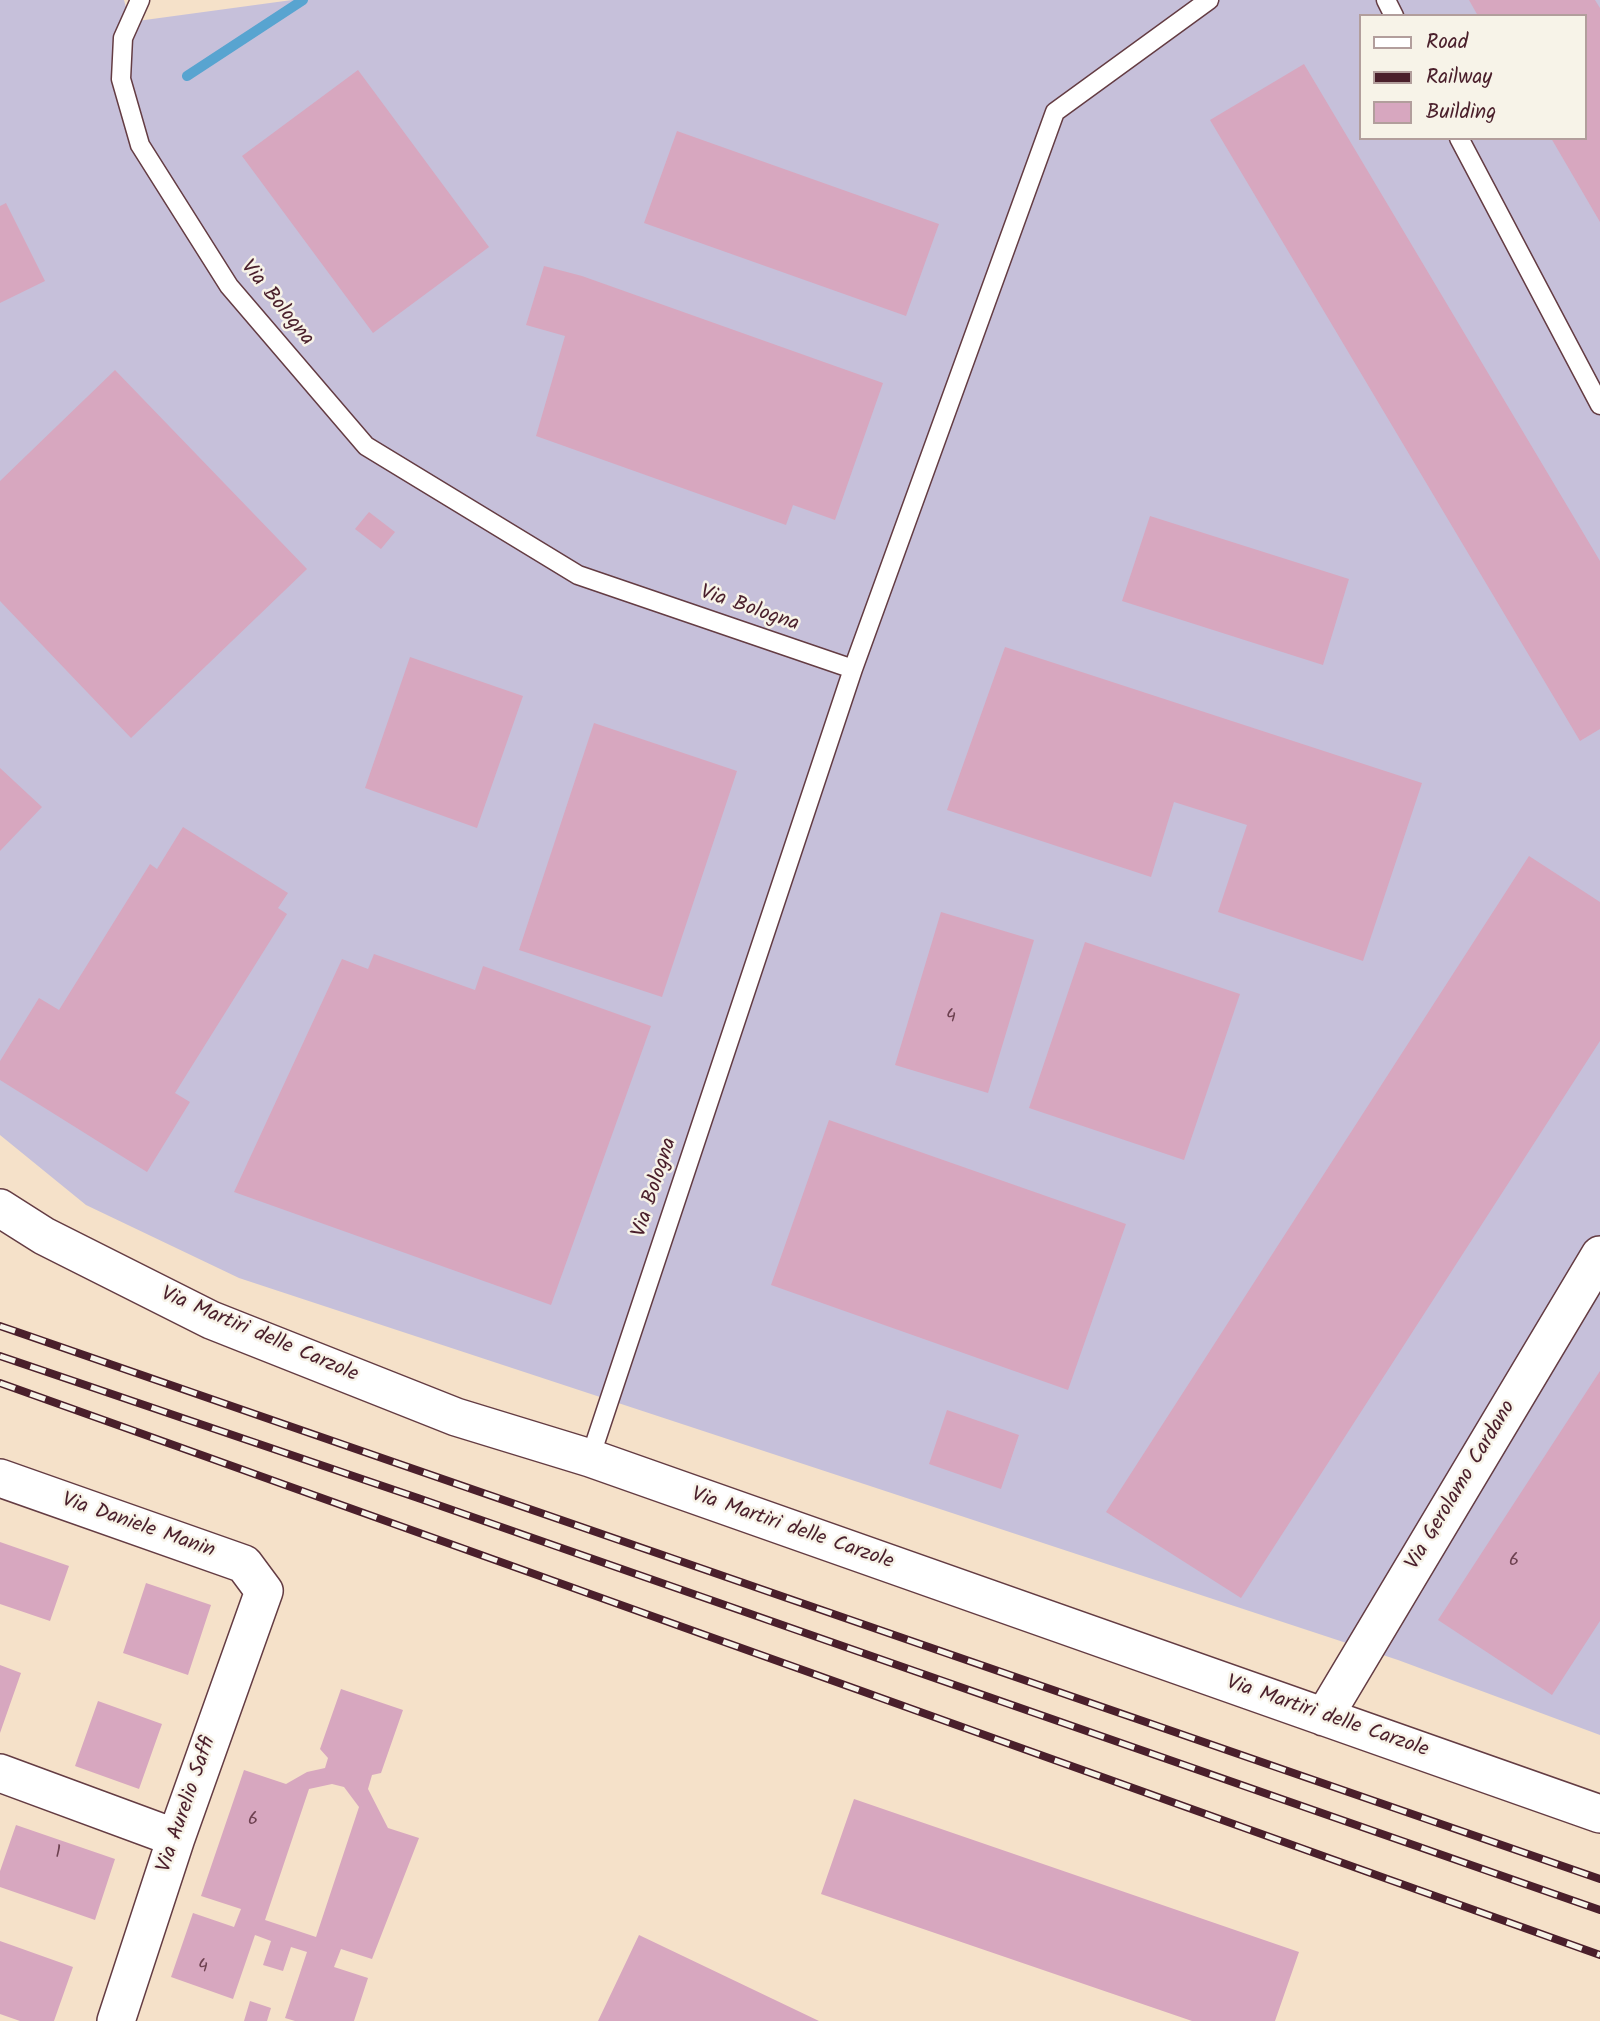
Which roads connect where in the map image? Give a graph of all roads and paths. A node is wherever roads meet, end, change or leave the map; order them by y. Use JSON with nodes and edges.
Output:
{"nodes":[{"id":1,"x":140,"y":0,"type":"edge"},
{"id":2,"x":1209,"y":0,"type":"edge"},
{"id":3,"x":1460,"y":140,"type":"edge"},
{"id":4,"x":1600,"y":405,"type":"edge"},
{"id":5,"x":853,"y":669,"type":"junction"},
{"id":6,"x":0,"y":1208,"type":"edge"},
{"id":7,"x":1600,"y":1255,"type":"edge"},
{"id":8,"x":590,"y":1458,"type":"junction"},
{"id":9,"x":0,"y":1478,"type":"edge"},
{"id":10,"x":264,"y":1591,"type":"joint"},
{"id":11,"x":1324,"y":1717,"type":"junction"},
{"id":12,"x":0,"y":1773,"type":"edge"},
{"id":13,"x":1600,"y":1814,"type":"edge"},
{"id":14,"x":176,"y":1838,"type":"junction"},
{"id":15,"x":116,"y":2021,"type":"edge"}],
"edges":[{"from":1,"to":5,"type":"lane","name":"Via Bologna"},
{"from":2,"to":5,"type":"lane"},
{"from":3,"to":4,"type":"lane"},
{"from":5,"to":8,"type":"lane","name":"Via Bologna"},
{"from":6,"to":8,"type":"street","name":"Via Martiri delle Carzole"},
{"from":7,"to":11,"type":"street","name":"Via Gerolamo Cardano"},
{"from":8,"to":11,"type":"street","name":"Via Martiri delle Carzole"},
{"from":9,"to":10,"type":"street","name":"Via Daniele Manin"},
{"from":10,"to":14,"type":"street","name":"Via Aurelio Saffi"},
{"from":11,"to":13,"type":"street","name":"Via Martiri delle Carzole"},
{"from":12,"to":14,"type":"street"},
{"from":14,"to":15,"type":"street","name":"Via Aurelio Saffi"}]}
